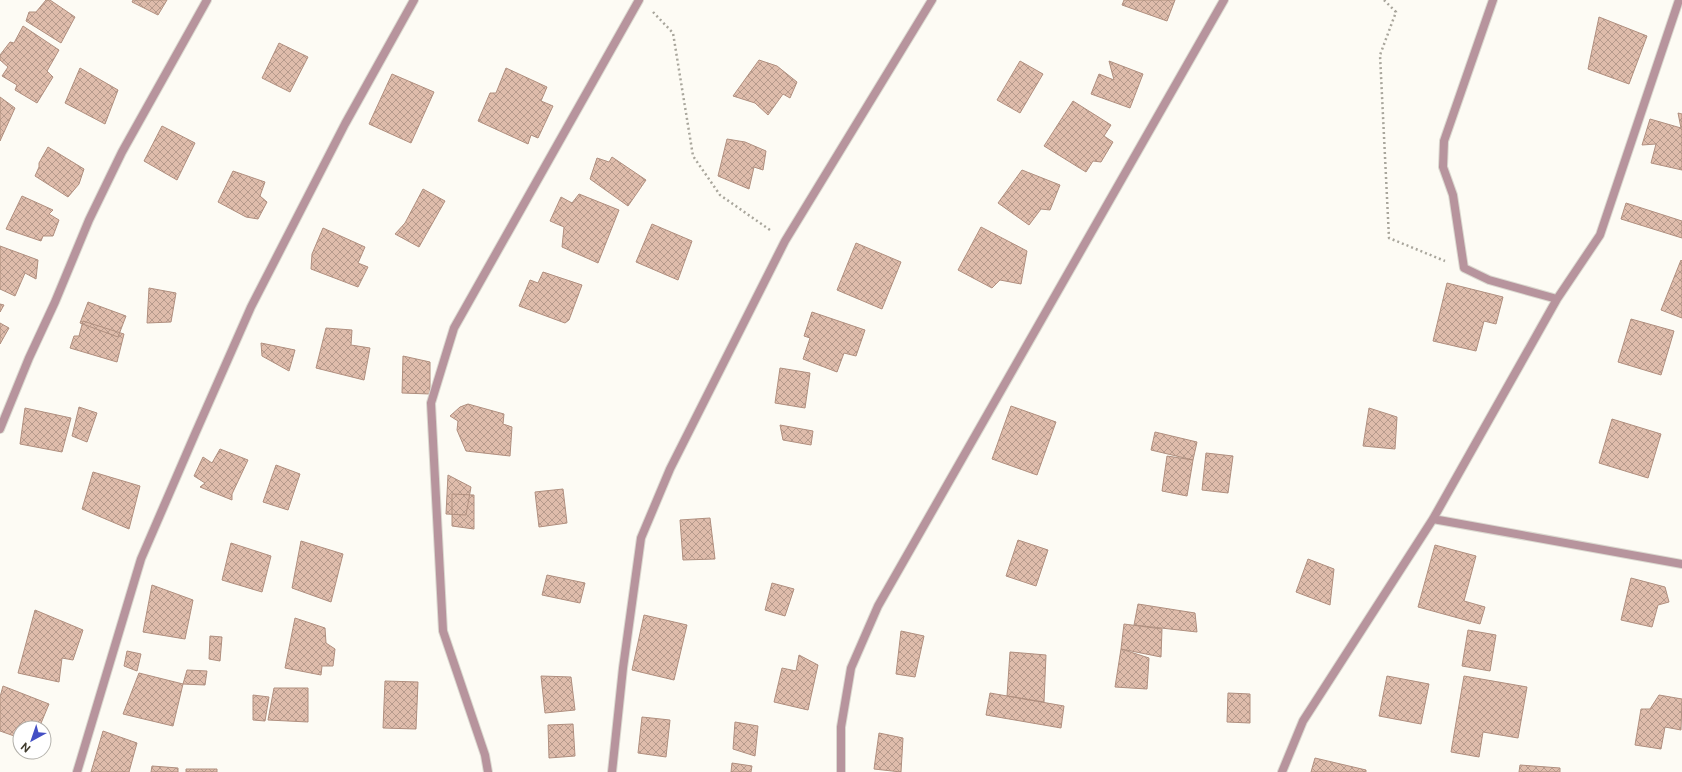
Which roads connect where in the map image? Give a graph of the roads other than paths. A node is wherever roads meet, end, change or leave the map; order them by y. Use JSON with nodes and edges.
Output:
{"nodes":[{"id":1,"x":207,"y":0,"type":"edge"},
{"id":2,"x":414,"y":0,"type":"edge"},
{"id":3,"x":639,"y":0,"type":"edge"},
{"id":4,"x":932,"y":0,"type":"edge"},
{"id":5,"x":1224,"y":0,"type":"edge"},
{"id":6,"x":1493,"y":0,"type":"edge"},
{"id":7,"x":1679,"y":0,"type":"edge"},
{"id":8,"x":1557,"y":299,"type":"junction"},
{"id":9,"x":0,"y":429,"type":"edge"},
{"id":10,"x":1432,"y":519,"type":"junction"},
{"id":11,"x":1682,"y":564,"type":"edge"},
{"id":12,"x":77,"y":772,"type":"edge"},
{"id":13,"x":488,"y":772,"type":"edge"},
{"id":14,"x":612,"y":772,"type":"edge"},
{"id":15,"x":841,"y":772,"type":"edge"},
{"id":16,"x":1282,"y":772,"type":"edge"}],
"edges":[{"from":1,"to":9,"type":"street"},
{"from":2,"to":12,"type":"street"},
{"from":3,"to":13,"type":"street"},
{"from":4,"to":14,"type":"street"},
{"from":5,"to":15,"type":"street"},
{"from":6,"to":8,"type":"street"},
{"from":7,"to":8,"type":"street"},
{"from":8,"to":10,"type":"street"},
{"from":10,"to":11,"type":"street"},
{"from":10,"to":16,"type":"street"}]}
